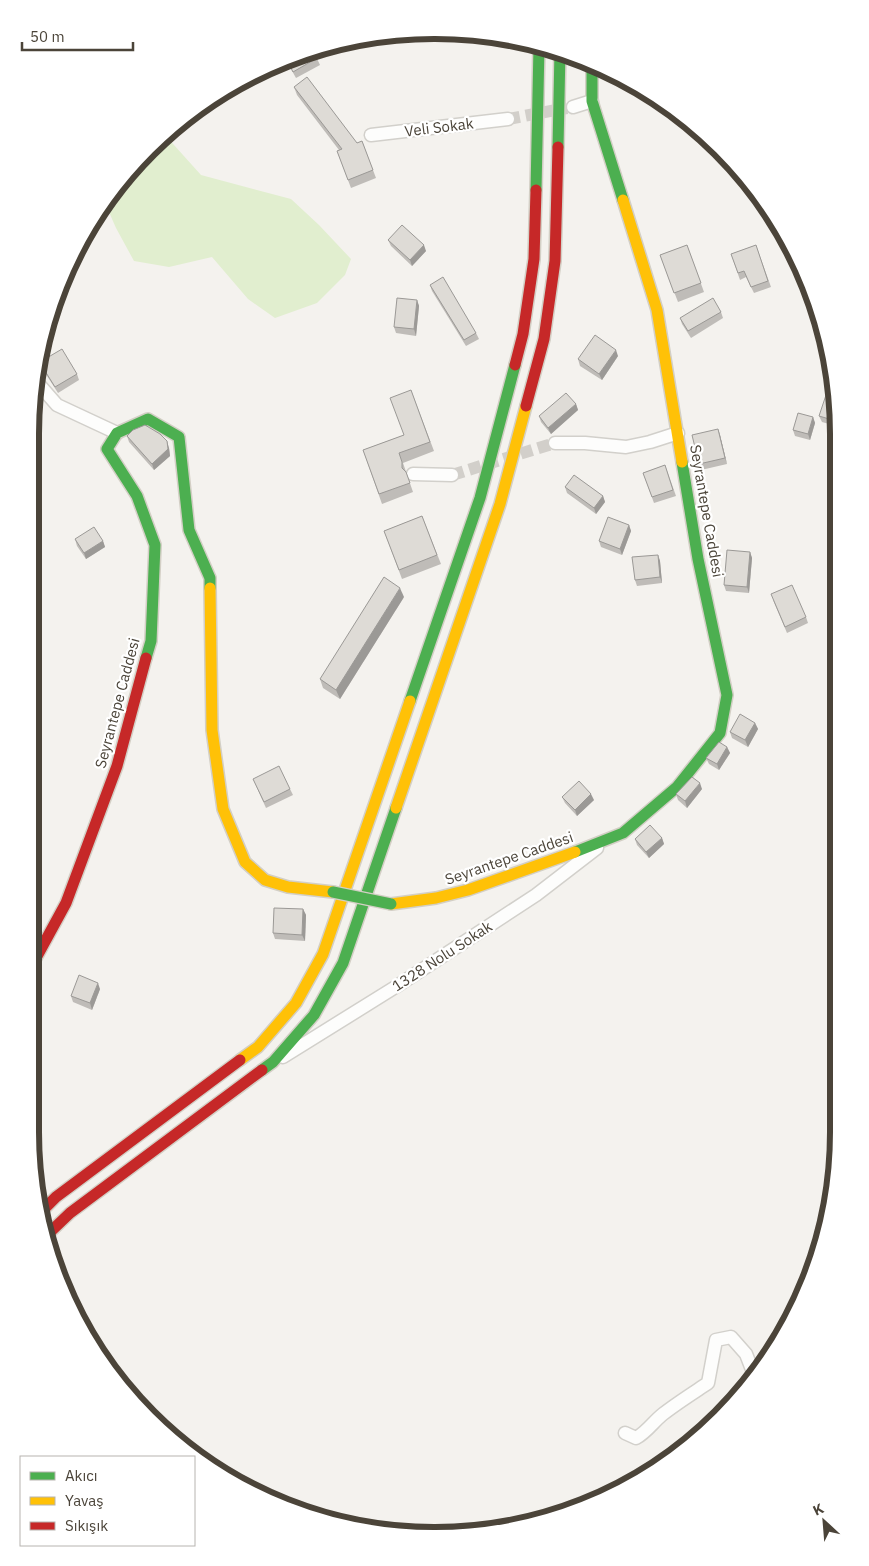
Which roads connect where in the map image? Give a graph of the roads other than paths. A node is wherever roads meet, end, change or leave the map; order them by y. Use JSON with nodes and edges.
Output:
{"nodes":[{"id":1,"x":539,"y":53,"type":"edge"},
{"id":2,"x":560,"y":59,"type":"edge"},
{"id":3,"x":592,"y":72,"type":"edge"},
{"id":4,"x":592,"y":101,"type":"junction"},
{"id":5,"x":573,"y":107,"type":"tunnel mouth"},
{"id":6,"x":508,"y":119,"type":"tunnel mouth"},
{"id":7,"x":371,"y":135,"type":"dead end"},
{"id":8,"x":42,"y":387,"type":"edge"},
{"id":9,"x":117,"y":433,"type":"junction"},
{"id":10,"x":678,"y":434,"type":"junction"},
{"id":11,"x":555,"y":443,"type":"tunnel mouth"},
{"id":12,"x":414,"y":474,"type":"dead end"},
{"id":13,"x":452,"y":475,"type":"tunnel mouth"},
{"id":14,"x":608,"y":839,"type":"junction"},
{"id":15,"x":39,"y":952,"type":"edge"},
{"id":16,"x":269,"y":1065,"type":"junction"},
{"id":17,"x":46,"y":1207,"type":"edge"},
{"id":18,"x":51,"y":1231,"type":"edge"},
{"id":19,"x":751,"y":1368,"type":"edge"},
{"id":20,"x":625,"y":1433,"type":"dead end"}],
"edges":[{"from":1,"to":17,"type":"main road"},
{"from":2,"to":16,"type":"main road"},
{"from":3,"to":4,"type":"main road","name":"Seyrantepe Caddesi"},
{"from":4,"to":5,"type":"street"},
{"from":4,"to":10,"type":"main road","name":"Seyrantepe Caddesi"},
{"from":6,"to":7,"type":"street","name":"Veli Sokak"},
{"from":8,"to":9,"type":"street"},
{"from":9,"to":14,"type":"main road","name":"Seyrantepe Caddesi","bridge":true},
{"from":9,"to":15,"type":"main road","name":"Seyrantepe Caddesi"},
{"from":10,"to":11,"type":"street"},
{"from":10,"to":14,"type":"main road","name":"Seyrantepe Caddesi"},
{"from":12,"to":13,"type":"street"},
{"from":14,"to":16,"type":"street","name":"1328 Nolu Sokak"},
{"from":16,"to":18,"type":"main road"},
{"from":19,"to":20,"type":"street"}]}
